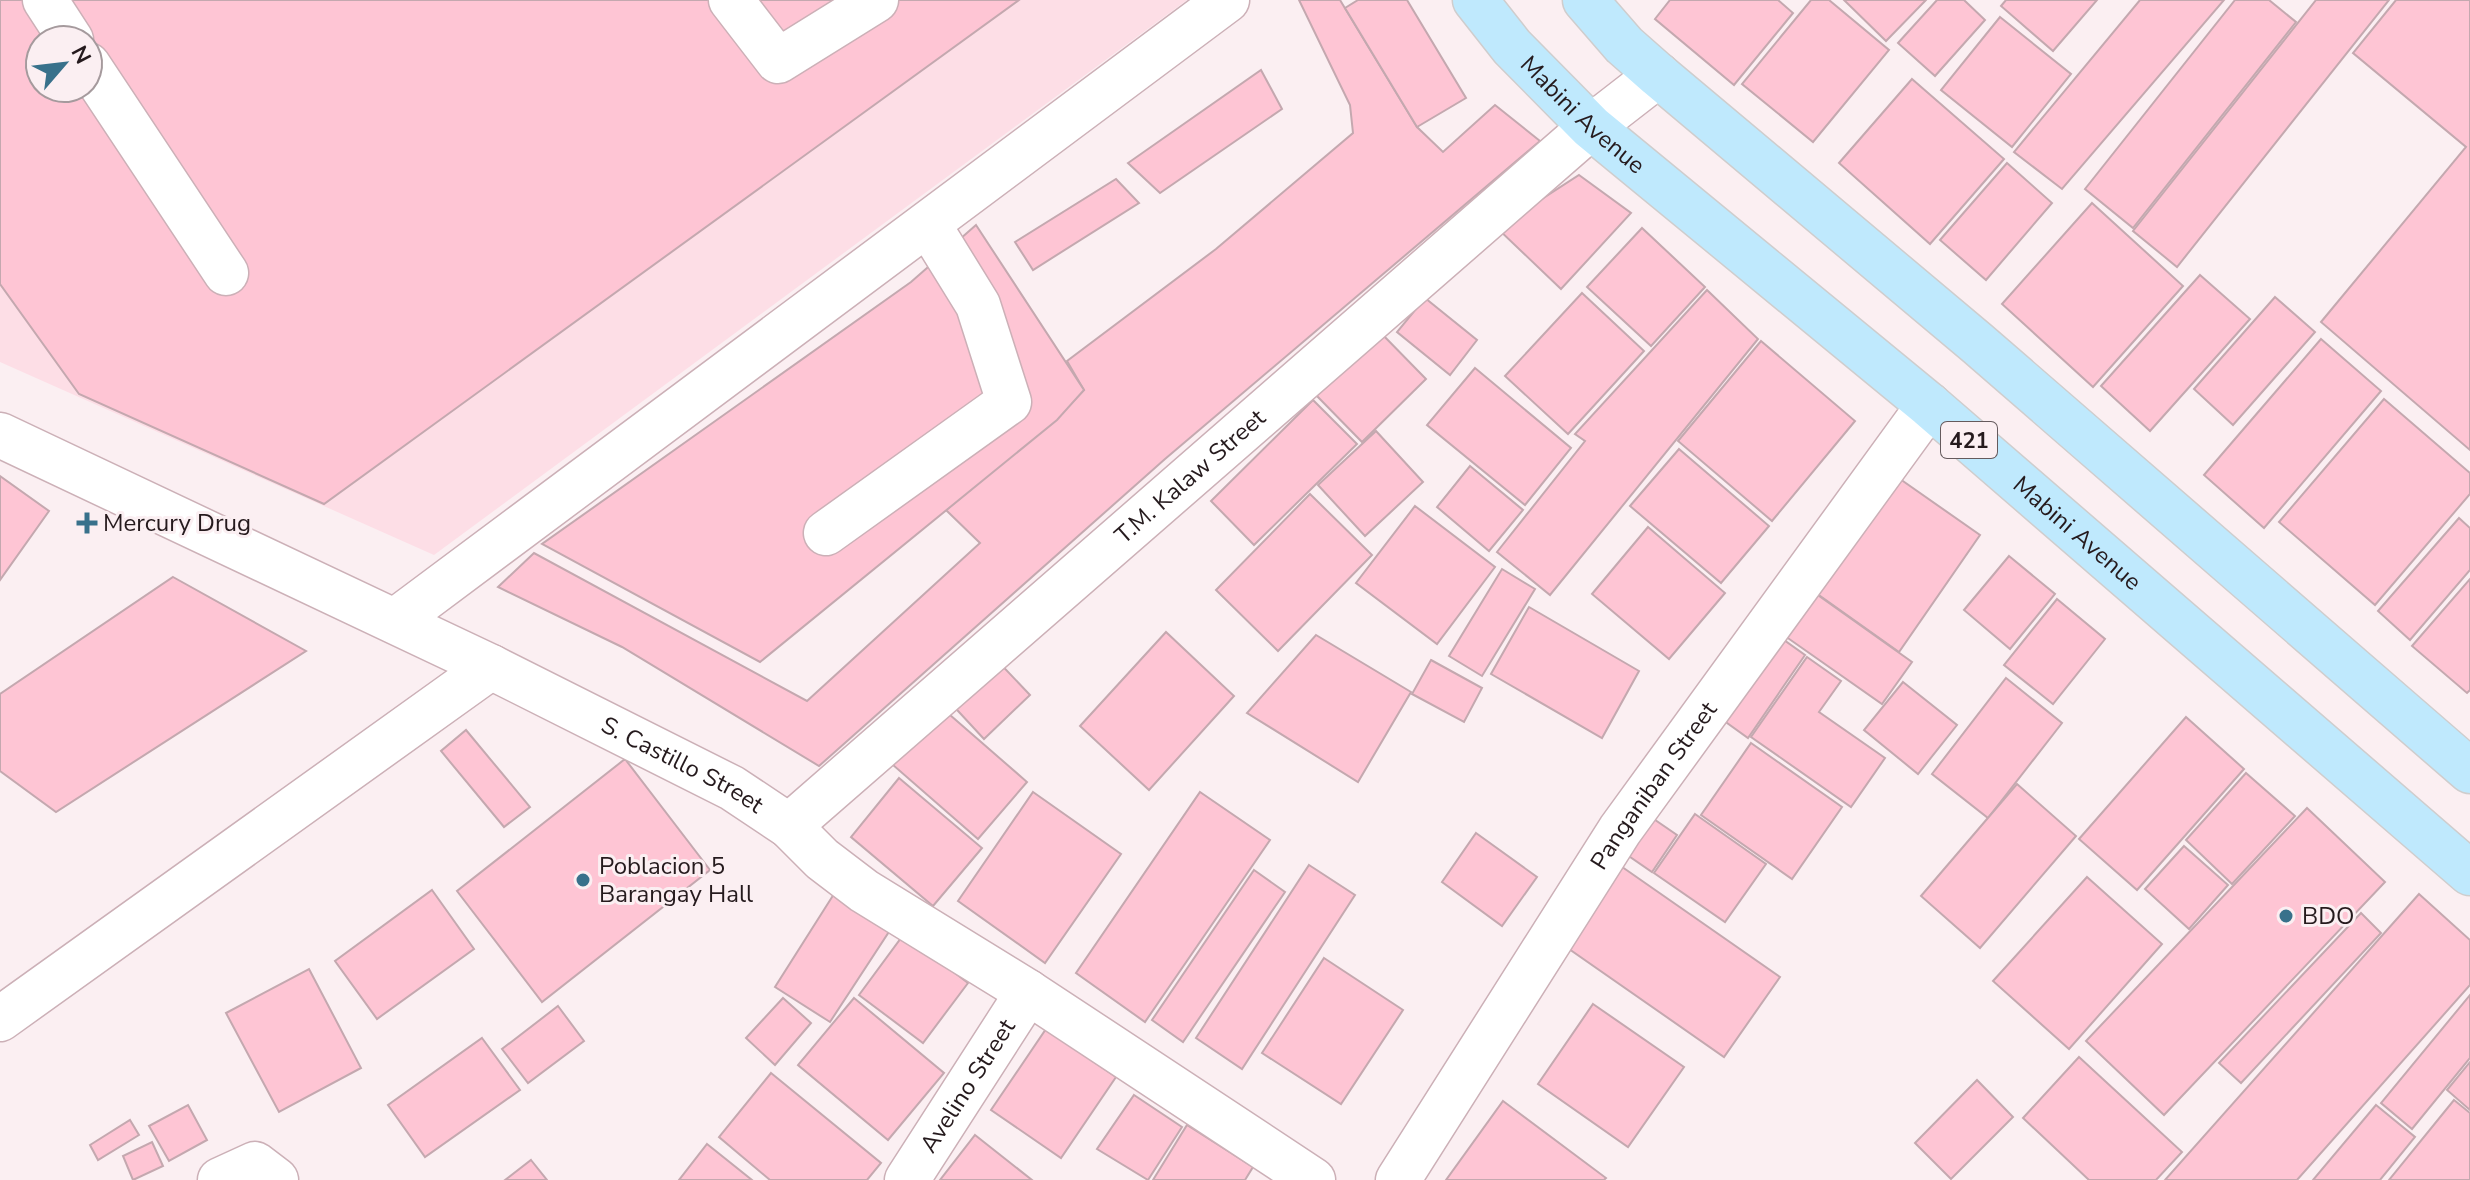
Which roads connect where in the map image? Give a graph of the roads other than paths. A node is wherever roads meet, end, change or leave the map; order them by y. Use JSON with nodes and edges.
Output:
{"nodes":[{"id":1,"x":45,"y":0,"type":"edge"},
{"id":2,"x":731,"y":0,"type":"edge"},
{"id":3,"x":876,"y":0,"type":"edge"},
{"id":4,"x":1227,"y":0,"type":"edge"},
{"id":5,"x":1475,"y":0,"type":"edge"},
{"id":6,"x":1585,"y":0,"type":"edge"},
{"id":7,"x":61,"y":24,"type":"edge"},
{"id":8,"x":1658,"y":75,"type":"junction"},
{"id":9,"x":104,"y":89,"type":"edge"},
{"id":10,"x":1591,"y":127,"type":"junction"},
{"id":11,"x":928,"y":224,"type":"junction"},
{"id":12,"x":226,"y":273,"type":"dead end"},
{"id":13,"x":1929,"y":405,"type":"junction"},
{"id":14,"x":0,"y":435,"type":"edge"},
{"id":15,"x":826,"y":533,"type":"dead end"},
{"id":16,"x":395,"y":621,"type":"junction"},
{"id":17,"x":491,"y":667,"type":"junction"},
{"id":18,"x":2470,"y":771,"type":"edge"},
{"id":19,"x":789,"y":826,"type":"junction"},
{"id":20,"x":2470,"y":873,"type":"edge"},
{"id":21,"x":1028,"y":992,"type":"junction"},
{"id":22,"x":0,"y":1019,"type":"edge"},
{"id":23,"x":907,"y":1180,"type":"edge"},
{"id":24,"x":1313,"y":1180,"type":"edge"},
{"id":25,"x":1398,"y":1180,"type":"edge"}],
"edges":[{"from":1,"to":7,"type":"street"},
{"from":2,"to":3,"type":"street"},
{"from":4,"to":11,"type":"street"},
{"from":5,"to":10,"type":"main road","name":"Mabini Avenue","number":"421"},
{"from":6,"to":8,"type":"main road"},
{"from":8,"to":10,"type":"street","name":"T.M. Kalaw Street"},
{"from":8,"to":18,"type":"main road"},
{"from":9,"to":12,"type":"street"},
{"from":10,"to":13,"type":"main road","name":"Mabini Avenue","number":"421"},
{"from":10,"to":19,"type":"street","name":"T.M. Kalaw Street"},
{"from":11,"to":15,"type":"street"},
{"from":11,"to":16,"type":"street"},
{"from":13,"to":20,"type":"main road","name":"Mabini Avenue","number":"421"},
{"from":13,"to":25,"type":"street","name":"Panganiban Street"},
{"from":14,"to":16,"type":"street","name":"S. Castillo Street"},
{"from":16,"to":17,"type":"street","name":"S. Castillo Street"},
{"from":17,"to":19,"type":"street","name":"S. Castillo Street"},
{"from":17,"to":22,"type":"street"},
{"from":19,"to":21,"type":"street","name":"S. Castillo Street"},
{"from":21,"to":23,"type":"street","name":"Avelino Street"},
{"from":21,"to":24,"type":"street","name":"S. Castillo Street"}]}
